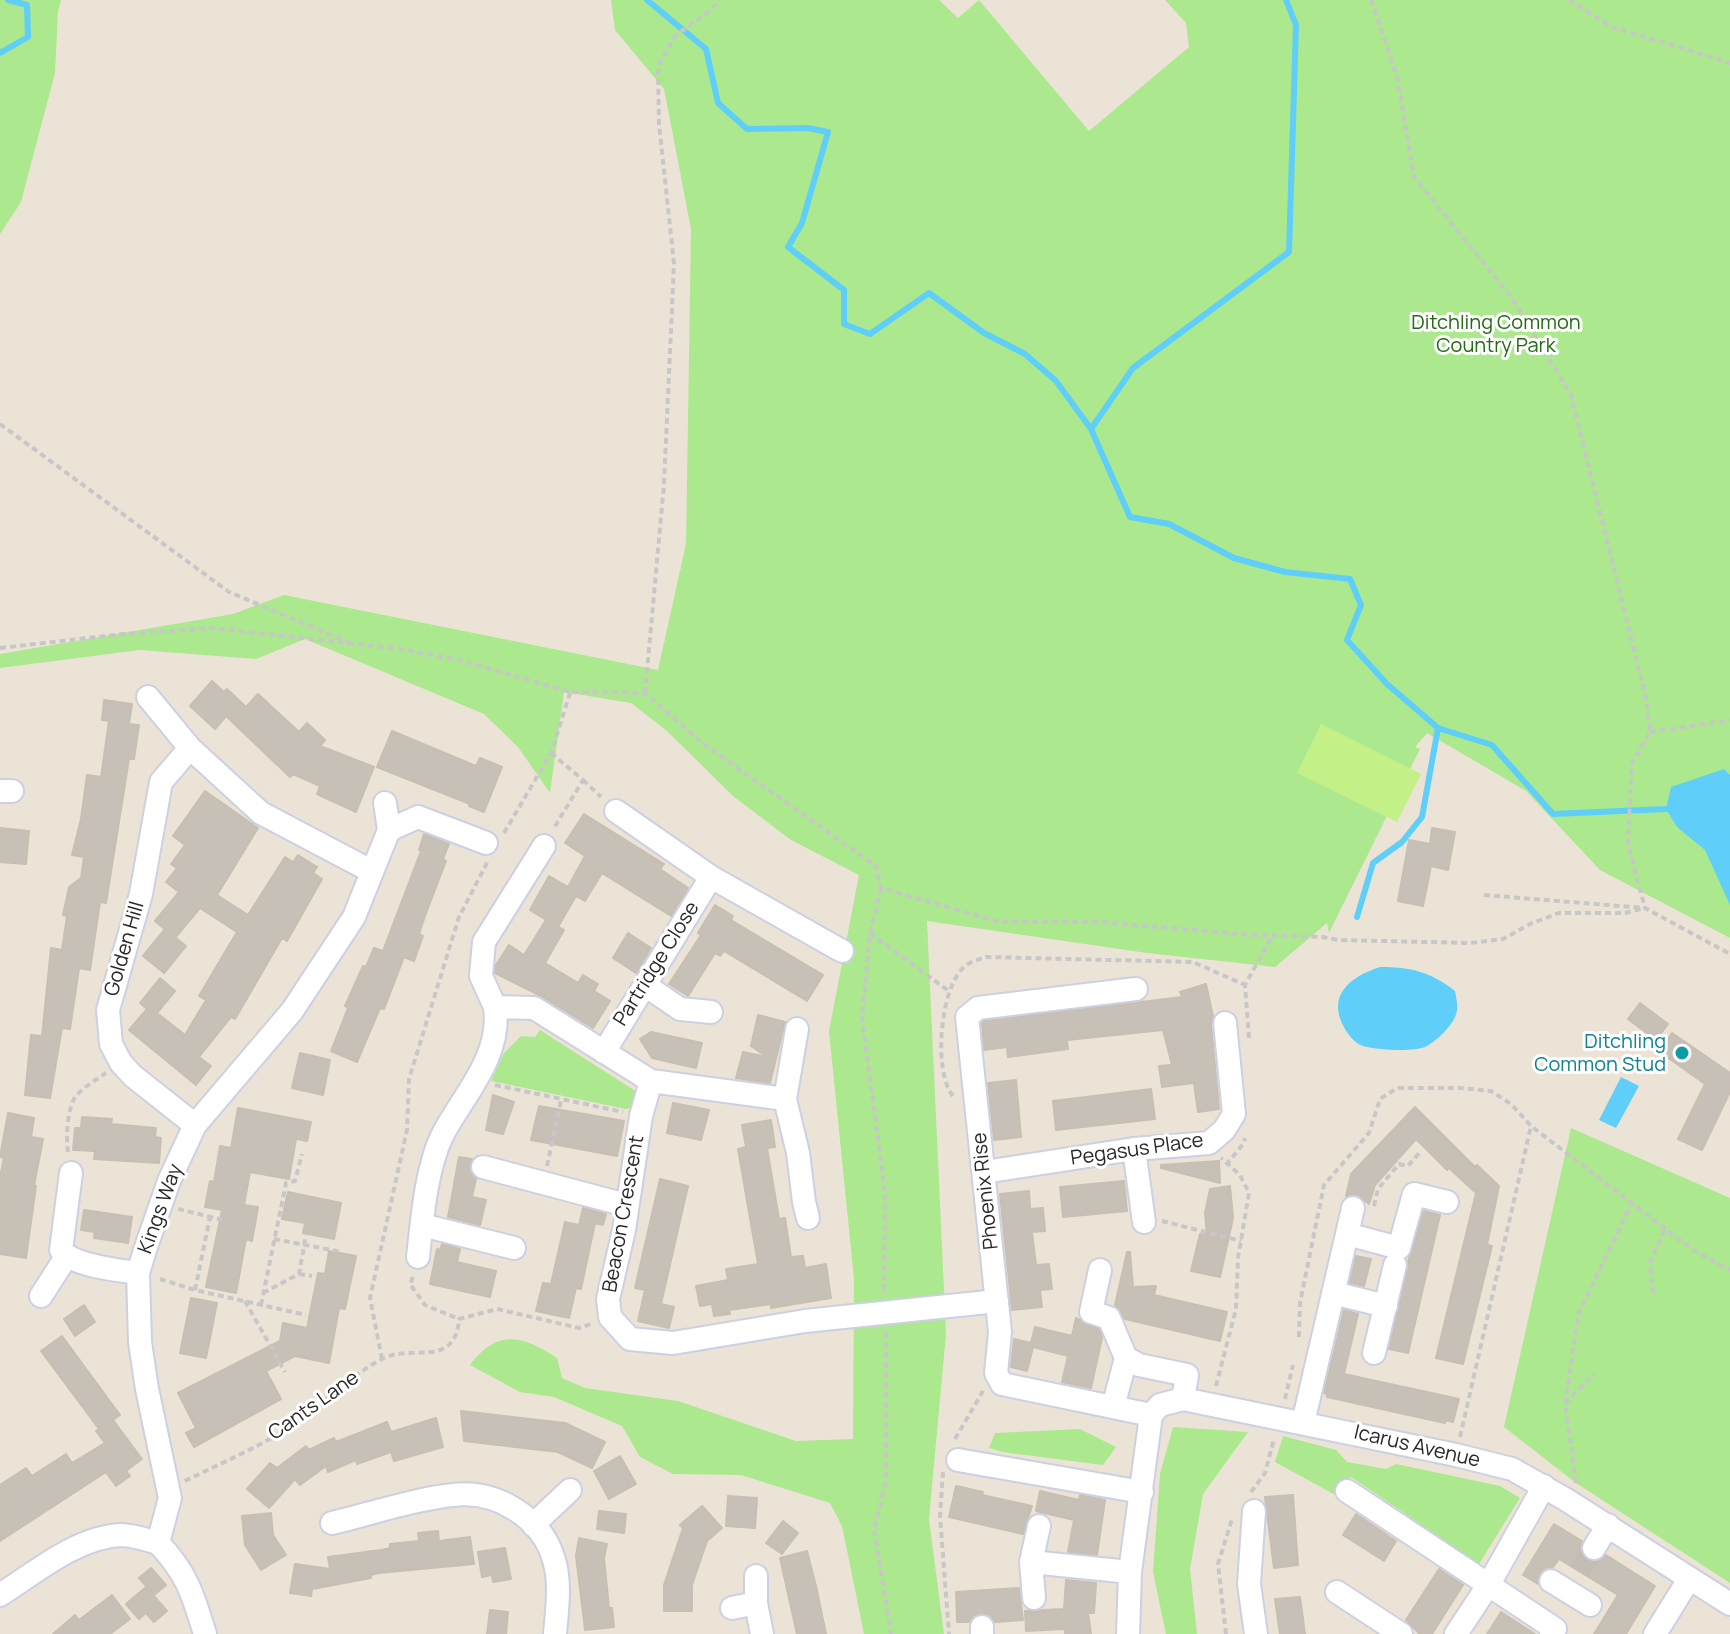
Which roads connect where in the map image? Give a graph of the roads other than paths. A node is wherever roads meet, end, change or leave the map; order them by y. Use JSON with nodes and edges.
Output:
{"nodes":[{"id":1,"x":148,"y":697,"type":"dead end"},
{"id":2,"x":190,"y":748,"type":"junction"},
{"id":3,"x":385,"y":803,"type":"dead end"},
{"id":4,"x":616,"y":811,"type":"dead end"},
{"id":5,"x":389,"y":830,"type":"junction"},
{"id":6,"x":493,"y":845,"type":"road end"},
{"id":7,"x":544,"y":846,"type":"road end"},
{"id":8,"x":371,"y":871,"type":"junction"},
{"id":9,"x":711,"y":877,"type":"junction"},
{"id":10,"x":842,"y":951,"type":"dead end"},
{"id":11,"x":645,"y":985,"type":"junction"},
{"id":12,"x":1136,"y":989,"type":"dead end"},
{"id":13,"x":495,"y":1007,"type":"junction"},
{"id":14,"x":711,"y":1012,"type":"dead end"},
{"id":15,"x":1225,"y":1023,"type":"dead end"},
{"id":16,"x":797,"y":1029,"type":"dead end"},
{"id":17,"x":604,"y":1052,"type":"junction"},
{"id":18,"x":651,"y":1081,"type":"junction"},
{"id":19,"x":785,"y":1099,"type":"junction"},
{"id":20,"x":195,"y":1125,"type":"junction"},
{"id":21,"x":1134,"y":1149,"type":"junction"},
{"id":22,"x":483,"y":1167,"type":"dead end"},
{"id":23,"x":984,"y":1172,"type":"junction"},
{"id":24,"x":71,"y":1173,"type":"road end"},
{"id":25,"x":1447,"y":1202,"type":"dead end"},
{"id":26,"x":626,"y":1205,"type":"junction"},
{"id":27,"x":1353,"y":1208,"type":"road end"},
{"id":28,"x":808,"y":1218,"type":"dead end"},
{"id":29,"x":1143,"y":1219,"type":"road end"},
{"id":30,"x":422,"y":1225,"type":"junction"},
{"id":31,"x":1347,"y":1234,"type":"junction"},
{"id":32,"x":514,"y":1248,"type":"dead end"},
{"id":33,"x":66,"y":1257,"type":"junction"},
{"id":34,"x":418,"y":1257,"type":"road end"},
{"id":35,"x":1395,"y":1265,"type":"dead end"},
{"id":36,"x":1100,"y":1270,"type":"dead end"},
{"id":37,"x":138,"y":1273,"type":"junction"},
{"id":38,"x":1333,"y":1293,"type":"junction"},
{"id":39,"x":41,"y":1296,"type":"dead end"},
{"id":40,"x":997,"y":1301,"type":"junction"},
{"id":41,"x":1386,"y":1306,"type":"junction"},
{"id":42,"x":1374,"y":1353,"type":"dead end"},
{"id":43,"x":1126,"y":1358,"type":"junction"},
{"id":44,"x":1183,"y":1399,"type":"junction"},
{"id":45,"x":1113,"y":1407,"type":"junction"},
{"id":46,"x":1151,"y":1415,"type":"junction"},
{"id":47,"x":1303,"y":1423,"type":"junction"},
{"id":48,"x":951,"y":1455,"type":"road end"},
{"id":49,"x":1544,"y":1486,"type":"junction"},
{"id":50,"x":570,"y":1490,"type":"dead end"},
{"id":51,"x":1347,"y":1491,"type":"dead end"},
{"id":52,"x":1142,"y":1492,"type":"junction"},
{"id":53,"x":1254,"y":1511,"type":"dead end"},
{"id":54,"x":332,"y":1523,"type":"dead end"},
{"id":55,"x":533,"y":1525,"type":"junction"},
{"id":56,"x":1608,"y":1525,"type":"junction"},
{"id":57,"x":1039,"y":1526,"type":"dead end"},
{"id":58,"x":158,"y":1543,"type":"junction"},
{"id":59,"x":1594,"y":1548,"type":"tunnel mouth"},
{"id":60,"x":1031,"y":1562,"type":"junction"},
{"id":61,"x":1130,"y":1572,"type":"junction"},
{"id":62,"x":756,"y":1576,"type":"dead end"},
{"id":63,"x":1689,"y":1579,"type":"junction"},
{"id":64,"x":1566,"y":1581,"type":"dead end"},
{"id":65,"x":1489,"y":1584,"type":"junction"},
{"id":66,"x":1337,"y":1592,"type":"dead end"},
{"id":67,"x":0,"y":1595,"type":"edge"},
{"id":68,"x":1034,"y":1598,"type":"dead end"},
{"id":69,"x":756,"y":1603,"type":"junction"},
{"id":70,"x":1730,"y":1604,"type":"edge"},
{"id":71,"x":1590,"y":1605,"type":"dead end"},
{"id":72,"x":732,"y":1608,"type":"dead end"},
{"id":73,"x":205,"y":1634,"type":"edge"},
{"id":74,"x":555,"y":1634,"type":"edge"},
{"id":75,"x":762,"y":1634,"type":"edge"},
{"id":76,"x":1128,"y":1634,"type":"edge"},
{"id":77,"x":1256,"y":1634,"type":"edge"},
{"id":78,"x":1401,"y":1634,"type":"edge"},
{"id":79,"x":1456,"y":1634,"type":"edge"},
{"id":80,"x":1551,"y":1634,"type":"edge"},
{"id":81,"x":1655,"y":1634,"type":"edge"}],
"edges":[{"from":1,"to":2,"type":"street"},
{"from":2,"to":8,"type":"street"},
{"from":2,"to":20,"type":"street","name":"Golden Hill"},
{"from":3,"to":5,"type":"street"},
{"from":4,"to":9,"type":"street"},
{"from":5,"to":6,"type":"street"},
{"from":5,"to":8,"type":"street","name":"Kings Way"},
{"from":7,"to":13,"type":"street"},
{"from":8,"to":20,"type":"street","name":"Kings Way"},
{"from":9,"to":10,"type":"street"},
{"from":9,"to":11,"type":"street","name":"Partridge Close"},
{"from":11,"to":14,"type":"street"},
{"from":11,"to":17,"type":"street","name":"Partridge Close"},
{"from":12,"to":23,"type":"street","name":"Phoenix Rise"},
{"from":13,"to":17,"type":"street"},
{"from":13,"to":30,"type":"street"},
{"from":15,"to":21,"type":"street","name":"Pegasus Place"},
{"from":16,"to":19,"type":"street"},
{"from":17,"to":18,"type":"street"},
{"from":18,"to":19,"type":"street"},
{"from":18,"to":26,"type":"street","name":"Beacon Crescent"},
{"from":19,"to":28,"type":"street"},
{"from":20,"to":37,"type":"street","name":"Kings Way"},
{"from":21,"to":23,"type":"street","name":"Pegasus Place"},
{"from":21,"to":29,"type":"street"},
{"from":22,"to":26,"type":"street"},
{"from":23,"to":40,"type":"street","name":"Phoenix Rise"},
{"from":24,"to":33,"type":"street"},
{"from":25,"to":31,"type":"street"},
{"from":26,"to":40,"type":"street","name":"Beacon Crescent"},
{"from":27,"to":31,"type":"street"},
{"from":30,"to":32,"type":"street"},
{"from":30,"to":34,"type":"street"},
{"from":31,"to":38,"type":"street"},
{"from":33,"to":37,"type":"street"},
{"from":33,"to":39,"type":"street"},
{"from":35,"to":41,"type":"street"},
{"from":36,"to":43,"type":"street"},
{"from":37,"to":58,"type":"street","name":"Kings Way"},
{"from":38,"to":41,"type":"street"},
{"from":38,"to":47,"type":"street"},
{"from":40,"to":45,"type":"street","name":"Phoenix Rise"},
{"from":41,"to":42,"type":"street"},
{"from":43,"to":44,"type":"street"},
{"from":43,"to":45,"type":"street"},
{"from":44,"to":46,"type":"street"},
{"from":44,"to":47,"type":"street","name":"Icarus Avenue"},
{"from":45,"to":46,"type":"street"},
{"from":46,"to":52,"type":"street"},
{"from":47,"to":49,"type":"street","name":"Icarus Avenue"},
{"from":48,"to":52,"type":"street"},
{"from":49,"to":56,"type":"street","name":"Icarus Avenue"},
{"from":49,"to":65,"type":"street"},
{"from":50,"to":55,"type":"street"},
{"from":51,"to":65,"type":"street"},
{"from":52,"to":61,"type":"street"},
{"from":53,"to":77,"type":"street"},
{"from":54,"to":55,"type":"street"},
{"from":55,"to":74,"type":"street"},
{"from":56,"to":59,"type":"street"},
{"from":56,"to":63,"type":"street","name":"Icarus Avenue"},
{"from":57,"to":60,"type":"street"},
{"from":58,"to":67,"type":"street"},
{"from":58,"to":73,"type":"street"},
{"from":60,"to":61,"type":"street"},
{"from":60,"to":68,"type":"street"},
{"from":61,"to":76,"type":"street"},
{"from":62,"to":69,"type":"street"},
{"from":63,"to":70,"type":"street","name":"Icarus Avenue"},
{"from":63,"to":81,"type":"street"},
{"from":64,"to":71,"type":"street"},
{"from":65,"to":79,"type":"street"},
{"from":65,"to":80,"type":"street"},
{"from":66,"to":78,"type":"street"},
{"from":69,"to":72,"type":"street"},
{"from":69,"to":75,"type":"street"}]}
